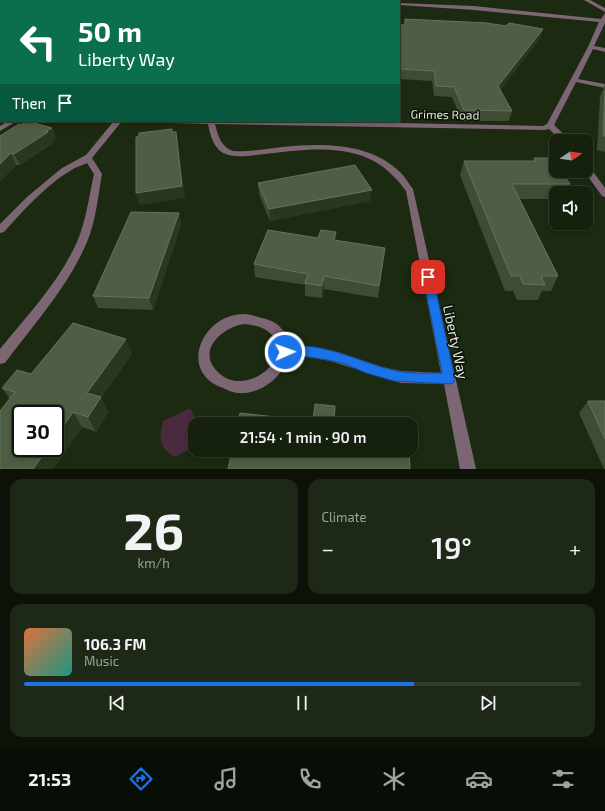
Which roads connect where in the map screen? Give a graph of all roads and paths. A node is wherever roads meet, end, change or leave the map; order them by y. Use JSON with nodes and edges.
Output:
{"nodes":[{"id":1,"x":586,"y":0,"type":"edge"},
{"id":2,"x":400,"y":4,"type":"edge"},
{"id":3,"x":605,"y":10,"type":"edge"},
{"id":4,"x":604,"y":19,"type":"edge"},
{"id":5,"x":591,"y":47,"type":"junction"},
{"id":6,"x":605,"y":50,"type":"edge"},
{"id":7,"x":573,"y":80,"type":"junction"},
{"id":8,"x":605,"y":86,"type":"edge"},
{"id":9,"x":11,"y":122,"type":"edge"},
{"id":10,"x":117,"y":122,"type":"edge"},
{"id":11,"x":211,"y":122,"type":"joint"},
{"id":12,"x":317,"y":123,"type":"edge"},
{"id":13,"x":550,"y":125,"type":"junction"},
{"id":14,"x":0,"y":129,"type":"edge"},
{"id":15,"x":560,"y":134,"type":"edge"},
{"id":16,"x":88,"y":158,"type":"junction"},
{"id":17,"x":593,"y":178,"type":"edge"},
{"id":18,"x":605,"y":194,"type":"edge"},
{"id":19,"x":0,"y":230,"type":"edge"},
{"id":20,"x":285,"y":352,"type":"junction"},
{"id":21,"x":0,"y":359,"type":"edge"},
{"id":22,"x":449,"y":379,"type":"junction"},
{"id":23,"x":468,"y":469,"type":"edge"}],
"edges":[{"from":1,"to":3,"type":"street"},
{"from":2,"to":4,"type":"street"},
{"from":4,"to":5,"type":"street"},
{"from":5,"to":6,"type":"street"},
{"from":5,"to":7,"type":"street"},
{"from":7,"to":8,"type":"street"},
{"from":7,"to":13,"type":"street"},
{"from":9,"to":14,"type":"street"},
{"from":10,"to":16,"type":"street"},
{"from":11,"to":12,"type":"street","name":"Grimes Road"},
{"from":11,"to":22,"type":"street","name":"Liberty Way"},
{"from":12,"to":13,"type":"street","name":"Grimes Road"},
{"from":13,"to":15,"type":"street"},
{"from":16,"to":19,"type":"street"},
{"from":16,"to":21,"type":"street"},
{"from":17,"to":18,"type":"street"},
{"from":20,"to":20,"type":"street"},
{"from":20,"to":22,"type":"street"},
{"from":22,"to":23,"type":"street","name":"Liberty Way"}]}
